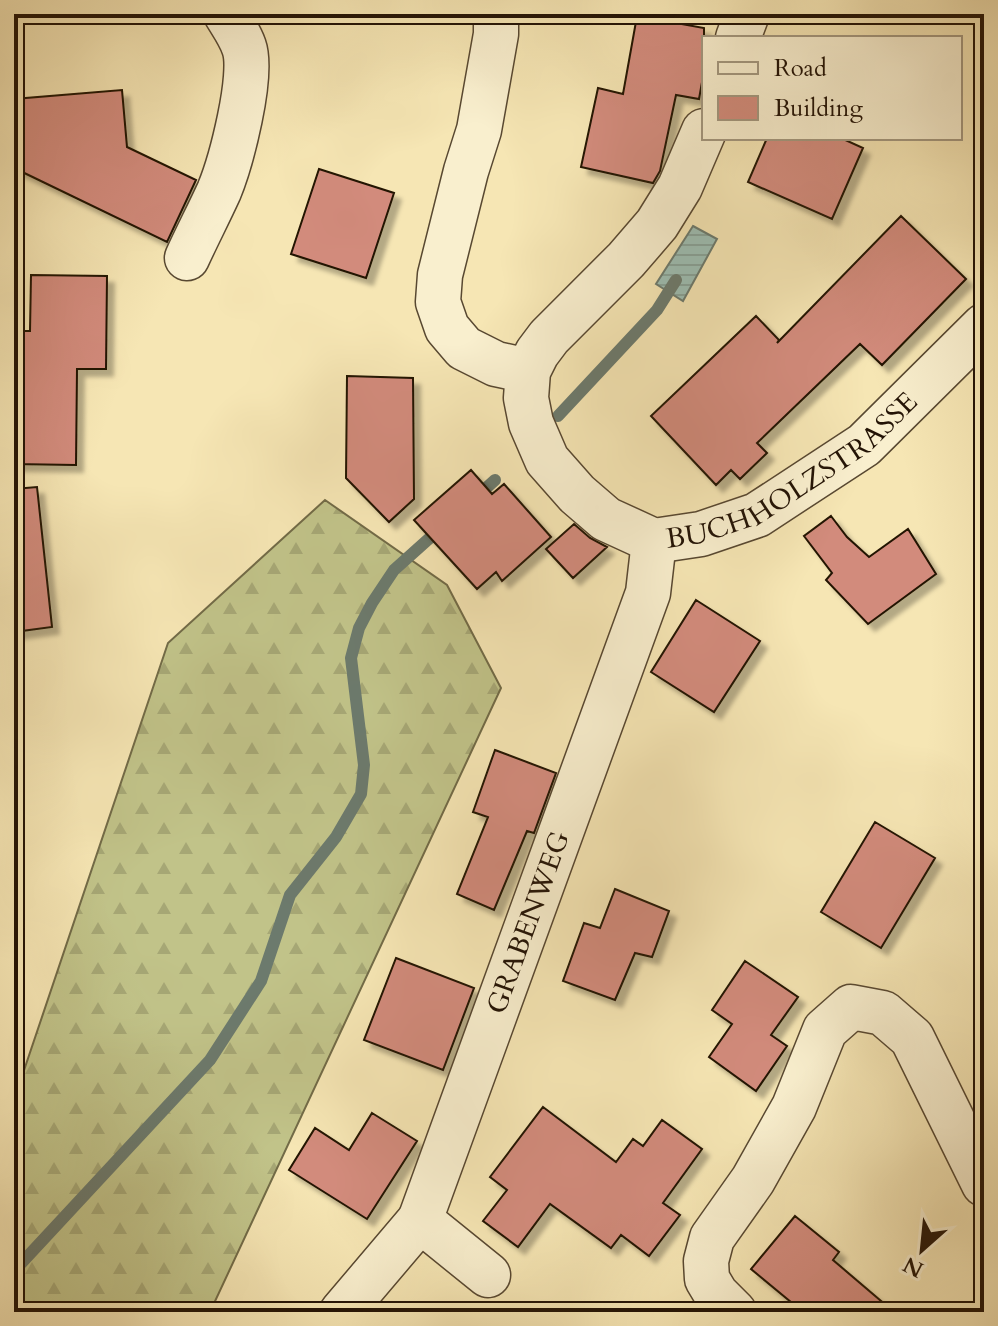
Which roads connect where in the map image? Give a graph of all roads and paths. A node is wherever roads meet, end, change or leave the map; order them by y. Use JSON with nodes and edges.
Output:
{"nodes":[{"id":1,"x":226,"y":14,"type":"edge"},
{"id":2,"x":496,"y":14,"type":"edge"},
{"id":3,"x":747,"y":14,"type":"edge"},
{"id":4,"x":739,"y":36,"type":"edge"},
{"id":5,"x":702,"y":136,"type":"edge"},
{"id":6,"x":187,"y":258,"type":"dead end"},
{"id":7,"x":984,"y":326,"type":"edge"},
{"id":8,"x":528,"y":371,"type":"junction"},
{"id":9,"x":654,"y":541,"type":"junction"},
{"id":10,"x":984,"y":1184,"type":"edge"},
{"id":11,"x":420,"y":1220,"type":"junction"},
{"id":12,"x":488,"y":1275,"type":"dead end"},
{"id":13,"x":342,"y":1312,"type":"edge"},
{"id":14,"x":734,"y":1312,"type":"edge"}],
"edges":[{"from":1,"to":6,"type":"street"},
{"from":2,"to":8,"type":"street"},
{"from":3,"to":4,"type":"street"},
{"from":5,"to":8,"type":"street"},
{"from":7,"to":9,"type":"street","name":"BUCHHOLZSTRASSE"},
{"from":8,"to":9,"type":"street","name":"BUCHHOLZSTRASSE"},
{"from":9,"to":11,"type":"street","name":"GRABENWEG"},
{"from":10,"to":14,"type":"street"},
{"from":11,"to":12,"type":"street"},
{"from":11,"to":13,"type":"street"}]}
